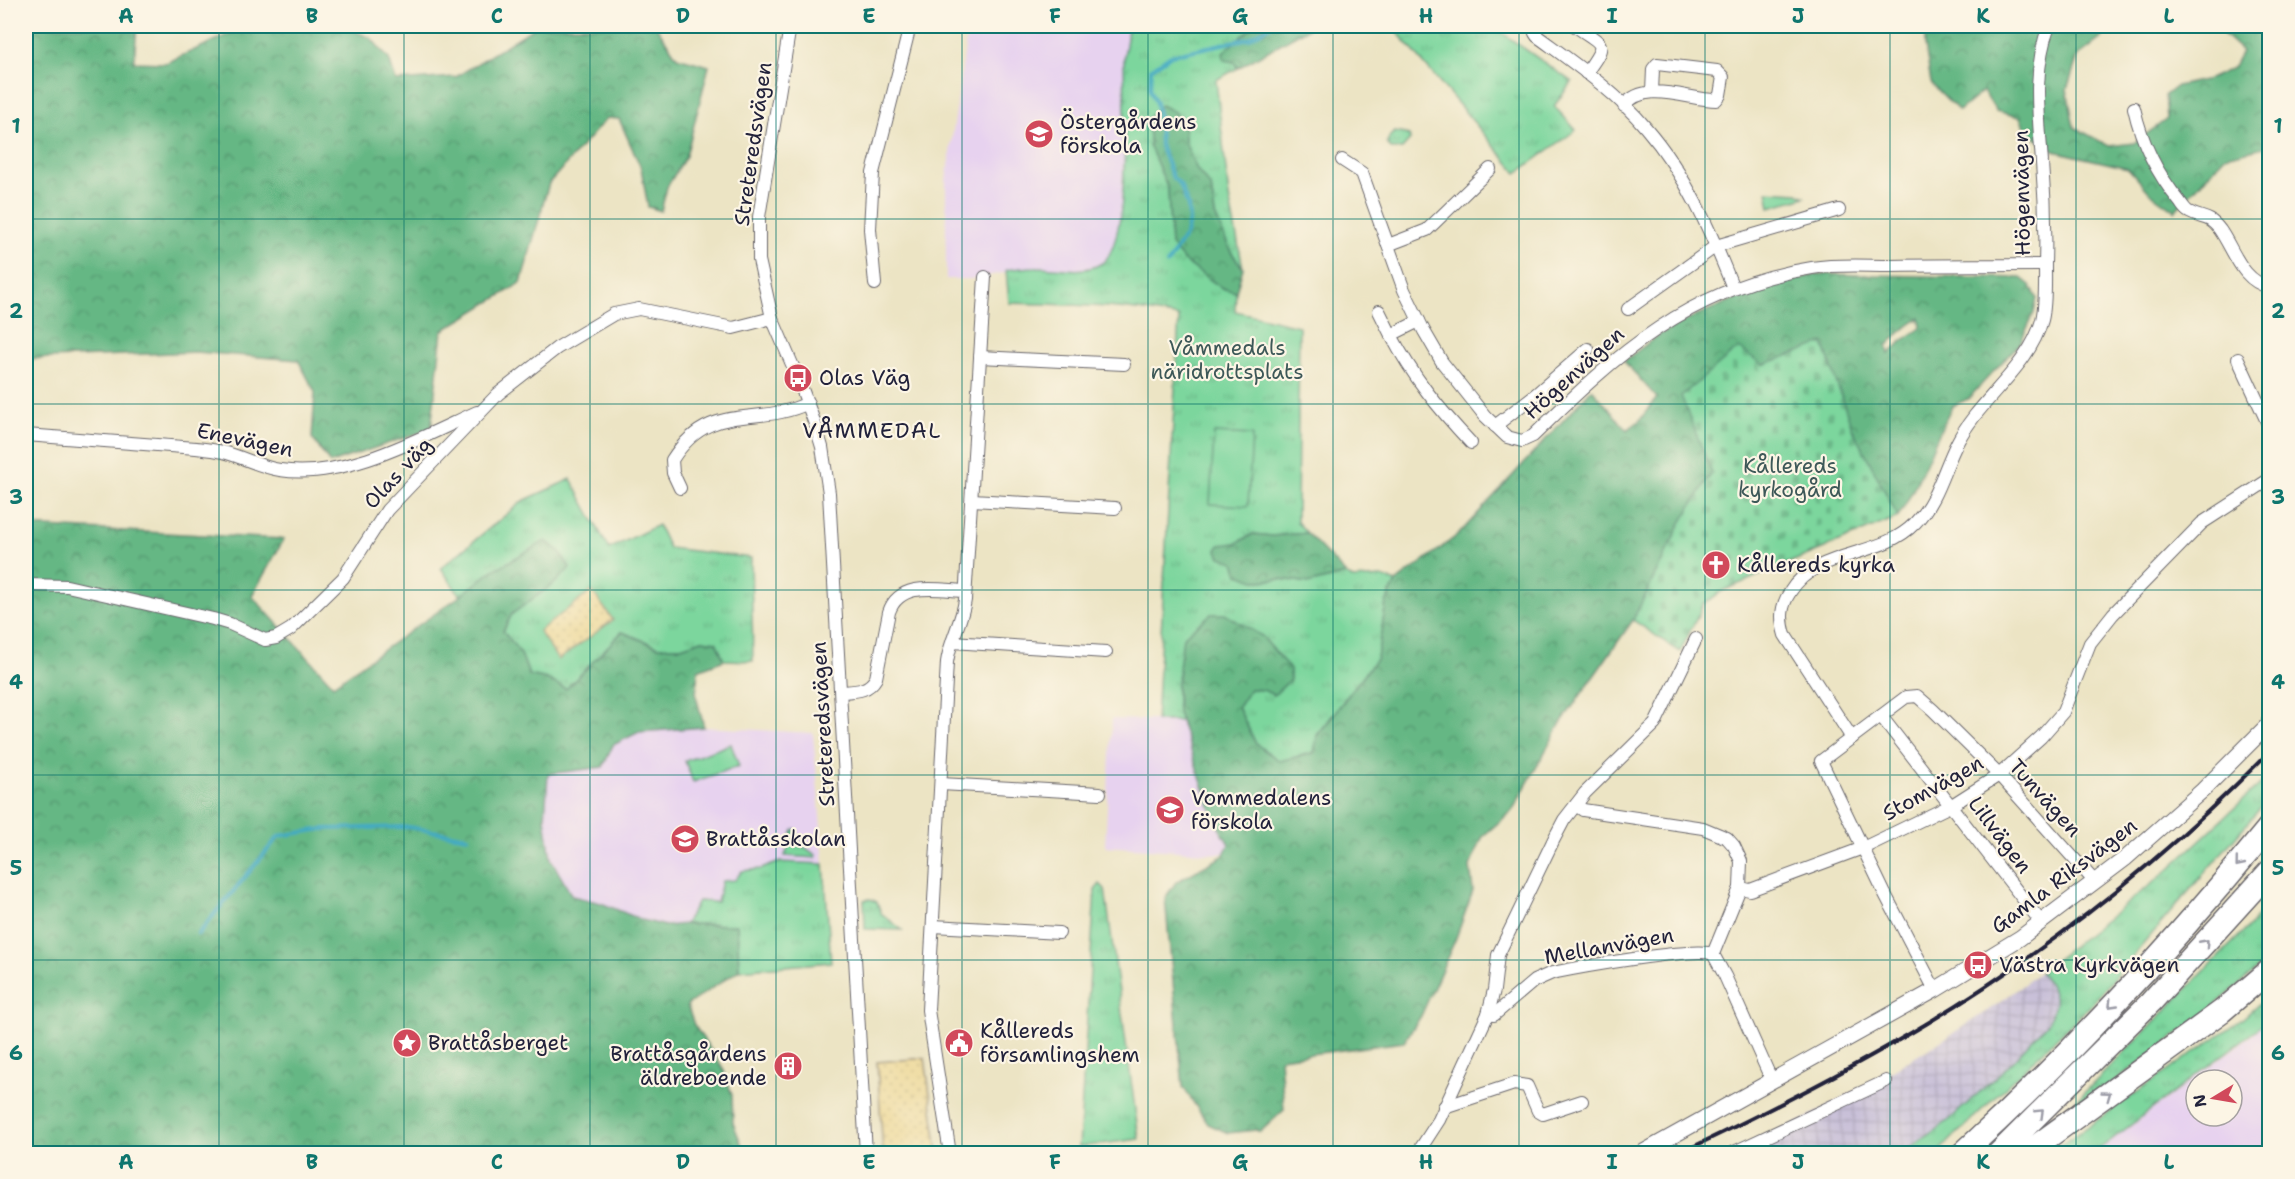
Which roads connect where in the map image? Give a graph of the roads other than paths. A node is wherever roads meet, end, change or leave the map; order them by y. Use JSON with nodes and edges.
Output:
{"nodes":[{"id":1,"x":790,"y":26,"type":"edge"},
{"id":2,"x":909,"y":26,"type":"edge"},
{"id":3,"x":1538,"y":26,"type":"edge"},
{"id":4,"x":1575,"y":26,"type":"edge"},
{"id":5,"x":2049,"y":26,"type":"edge"},
{"id":6,"x":1586,"y":74,"type":"junction"},
{"id":7,"x":1652,"y":92,"type":"junction"},
{"id":8,"x":1624,"y":106,"type":"junction"},
{"id":9,"x":2134,"y":108,"type":"dead end"},
{"id":10,"x":1342,"y":160,"type":"dead end"},
{"id":11,"x":1490,"y":169,"type":"dead end"},
{"id":12,"x":1839,"y":210,"type":"dead end"},
{"id":13,"x":1388,"y":245,"type":"junction"},
{"id":14,"x":1716,"y":246,"type":"junction"},
{"id":15,"x":2045,"y":265,"type":"junction"},
{"id":16,"x":985,"y":278,"type":"dead end"},
{"id":17,"x":875,"y":284,"type":"dead end"},
{"id":18,"x":2270,"y":287,"type":"edge"},
{"id":19,"x":1733,"y":288,"type":"junction"},
{"id":20,"x":1628,"y":309,"type":"dead end"},
{"id":21,"x":1379,"y":311,"type":"dead end"},
{"id":22,"x":772,"y":318,"type":"junction"},
{"id":23,"x":1419,"y":321,"type":"junction"},
{"id":24,"x":1391,"y":335,"type":"junction"},
{"id":25,"x":1588,"y":349,"type":"dead end"},
{"id":26,"x":980,"y":357,"type":"junction"},
{"id":27,"x":2238,"y":359,"type":"dead end"},
{"id":28,"x":1124,"y":364,"type":"dead end"},
{"id":29,"x":808,"y":403,"type":"junction"},
{"id":30,"x":482,"y":410,"type":"junction"},
{"id":31,"x":1495,"y":426,"type":"junction"},
{"id":32,"x":2270,"y":428,"type":"edge"},
{"id":33,"x":26,"y":435,"type":"edge"},
{"id":34,"x":1471,"y":443,"type":"dead end"},
{"id":35,"x":2270,"y":478,"type":"edge"},
{"id":36,"x":680,"y":488,"type":"dead end"},
{"id":37,"x":972,"y":501,"type":"junction"},
{"id":38,"x":1116,"y":508,"type":"dead end"},
{"id":39,"x":26,"y":585,"type":"edge"},
{"id":40,"x":965,"y":591,"type":"junction"},
{"id":41,"x":1696,"y":639,"type":"dead end"},
{"id":42,"x":952,"y":642,"type":"junction"},
{"id":43,"x":1107,"y":652,"type":"dead end"},
{"id":44,"x":841,"y":692,"type":"junction"},
{"id":45,"x":1881,"y":716,"type":"junction"},
{"id":46,"x":2270,"y":723,"type":"edge"},
{"id":47,"x":1852,"y":738,"type":"junction"},
{"id":48,"x":1999,"y":775,"type":"junction"},
{"id":49,"x":941,"y":784,"type":"junction"},
{"id":50,"x":1100,"y":793,"type":"dead end"},
{"id":51,"x":1576,"y":805,"type":"junction"},
{"id":52,"x":1952,"y":805,"type":"junction"},
{"id":53,"x":2270,"y":826,"type":"edge"},
{"id":54,"x":1863,"y":848,"type":"junction"},
{"id":55,"x":2270,"y":871,"type":"edge"},
{"id":56,"x":2094,"y":882,"type":"junction"},
{"id":57,"x":1740,"y":888,"type":"junction"},
{"id":58,"x":2041,"y":922,"type":"junction"},
{"id":59,"x":933,"y":926,"type":"junction"},
{"id":60,"x":1059,"y":933,"type":"dead end"},
{"id":61,"x":1713,"y":954,"type":"junction"},
{"id":62,"x":2270,"y":970,"type":"edge"},
{"id":63,"x":1935,"y":990,"type":"junction"},
{"id":64,"x":1488,"y":1014,"type":"junction"},
{"id":65,"x":1772,"y":1081,"type":"junction"},
{"id":66,"x":1886,"y":1081,"type":"dead end"},
{"id":67,"x":1582,"y":1101,"type":"dead end"},
{"id":68,"x":1444,"y":1107,"type":"junction"},
{"id":69,"x":866,"y":1154,"type":"edge"},
{"id":70,"x":950,"y":1154,"type":"edge"},
{"id":71,"x":1417,"y":1154,"type":"edge"},
{"id":72,"x":1640,"y":1154,"type":"edge"},
{"id":73,"x":1730,"y":1154,"type":"edge"},
{"id":74,"x":1962,"y":1154,"type":"edge"},
{"id":75,"x":1998,"y":1154,"type":"edge"},
{"id":76,"x":2025,"y":1154,"type":"edge"}],
"edges":[{"from":1,"to":22,"type":"street","name":"Streteredsvägen"},
{"from":2,"to":17,"type":"street"},
{"from":3,"to":6,"type":"street"},
{"from":4,"to":6,"type":"street"},
{"from":5,"to":15,"type":"street","name":"Högenvägen"},
{"from":6,"to":8,"type":"street"},
{"from":7,"to":7,"type":"street"},
{"from":7,"to":8,"type":"street"},
{"from":8,"to":14,"type":"street"},
{"from":9,"to":18,"type":"street"},
{"from":10,"to":13,"type":"street","name":"Högenvägen"},
{"from":11,"to":13,"type":"street"},
{"from":12,"to":14,"type":"street"},
{"from":13,"to":23,"type":"street","name":"Högenvägen"},
{"from":14,"to":19,"type":"street"},
{"from":14,"to":20,"type":"street"},
{"from":15,"to":19,"type":"street","name":"Högenvägen"},
{"from":15,"to":47,"type":"street"},
{"from":16,"to":26,"type":"street"},
{"from":19,"to":31,"type":"street","name":"Högenvägen"},
{"from":21,"to":24,"type":"street"},
{"from":22,"to":29,"type":"street","name":"Streteredsvägen"},
{"from":22,"to":30,"type":"street","name":"Olas väg"},
{"from":23,"to":24,"type":"street"},
{"from":23,"to":31,"type":"street","name":"Högenvägen"},
{"from":24,"to":34,"type":"street"},
{"from":25,"to":31,"type":"street"},
{"from":26,"to":28,"type":"street"},
{"from":26,"to":37,"type":"street"},
{"from":27,"to":32,"type":"street"},
{"from":29,"to":36,"type":"street"},
{"from":29,"to":44,"type":"street","name":"Streteredsvägen"},
{"from":30,"to":33,"type":"street","name":"Enevägen"},
{"from":30,"to":39,"type":"street","name":"Olas väg"},
{"from":35,"to":48,"type":"street","name":"Stomvägen"},
{"from":37,"to":38,"type":"street"},
{"from":37,"to":40,"type":"street"},
{"from":40,"to":42,"type":"street"},
{"from":40,"to":44,"type":"street"},
{"from":41,"to":51,"type":"street"},
{"from":42,"to":43,"type":"street"},
{"from":42,"to":49,"type":"street"},
{"from":44,"to":69,"type":"street","name":"Streteredsvägen"},
{"from":45,"to":47,"type":"street","name":"Tunvägen"},
{"from":45,"to":48,"type":"street","name":"Tunvägen"},
{"from":45,"to":52,"type":"street","name":"Lillvägen"},
{"from":46,"to":56,"type":"street","name":"Gamla Riksvägen"},
{"from":47,"to":54,"type":"street"},
{"from":48,"to":52,"type":"street","name":"Stomvägen"},
{"from":48,"to":56,"type":"street","name":"Tunvägen"},
{"from":49,"to":50,"type":"street"},
{"from":49,"to":59,"type":"street"},
{"from":51,"to":57,"type":"street"},
{"from":51,"to":64,"type":"street"},
{"from":52,"to":54,"type":"street","name":"Stomvägen"},
{"from":52,"to":58,"type":"street","name":"Lillvägen"},
{"from":53,"to":74,"type":"highway","one_way":true},
{"from":54,"to":57,"type":"street","name":"Stomvägen"},
{"from":54,"to":63,"type":"street"},
{"from":75,"to":55,"type":"highway","one_way":true},
{"from":56,"to":58,"type":"street","name":"Gamla Riksvägen"},
{"from":57,"to":61,"type":"street"},
{"from":58,"to":63,"type":"street","name":"Gamla Riksvägen"},
{"from":59,"to":60,"type":"street"},
{"from":59,"to":70,"type":"street"},
{"from":61,"to":64,"type":"street","name":"Mellanvägen"},
{"from":61,"to":65,"type":"street"},
{"from":76,"to":62,"type":"highway","one_way":true},
{"from":63,"to":65,"type":"street","name":"Gamla Riksvägen"},
{"from":64,"to":68,"type":"street"},
{"from":65,"to":72,"type":"street","name":"Gamla Riksvägen"},
{"from":66,"to":73,"type":"street"},
{"from":67,"to":68,"type":"street"},
{"from":68,"to":71,"type":"street"}]}
